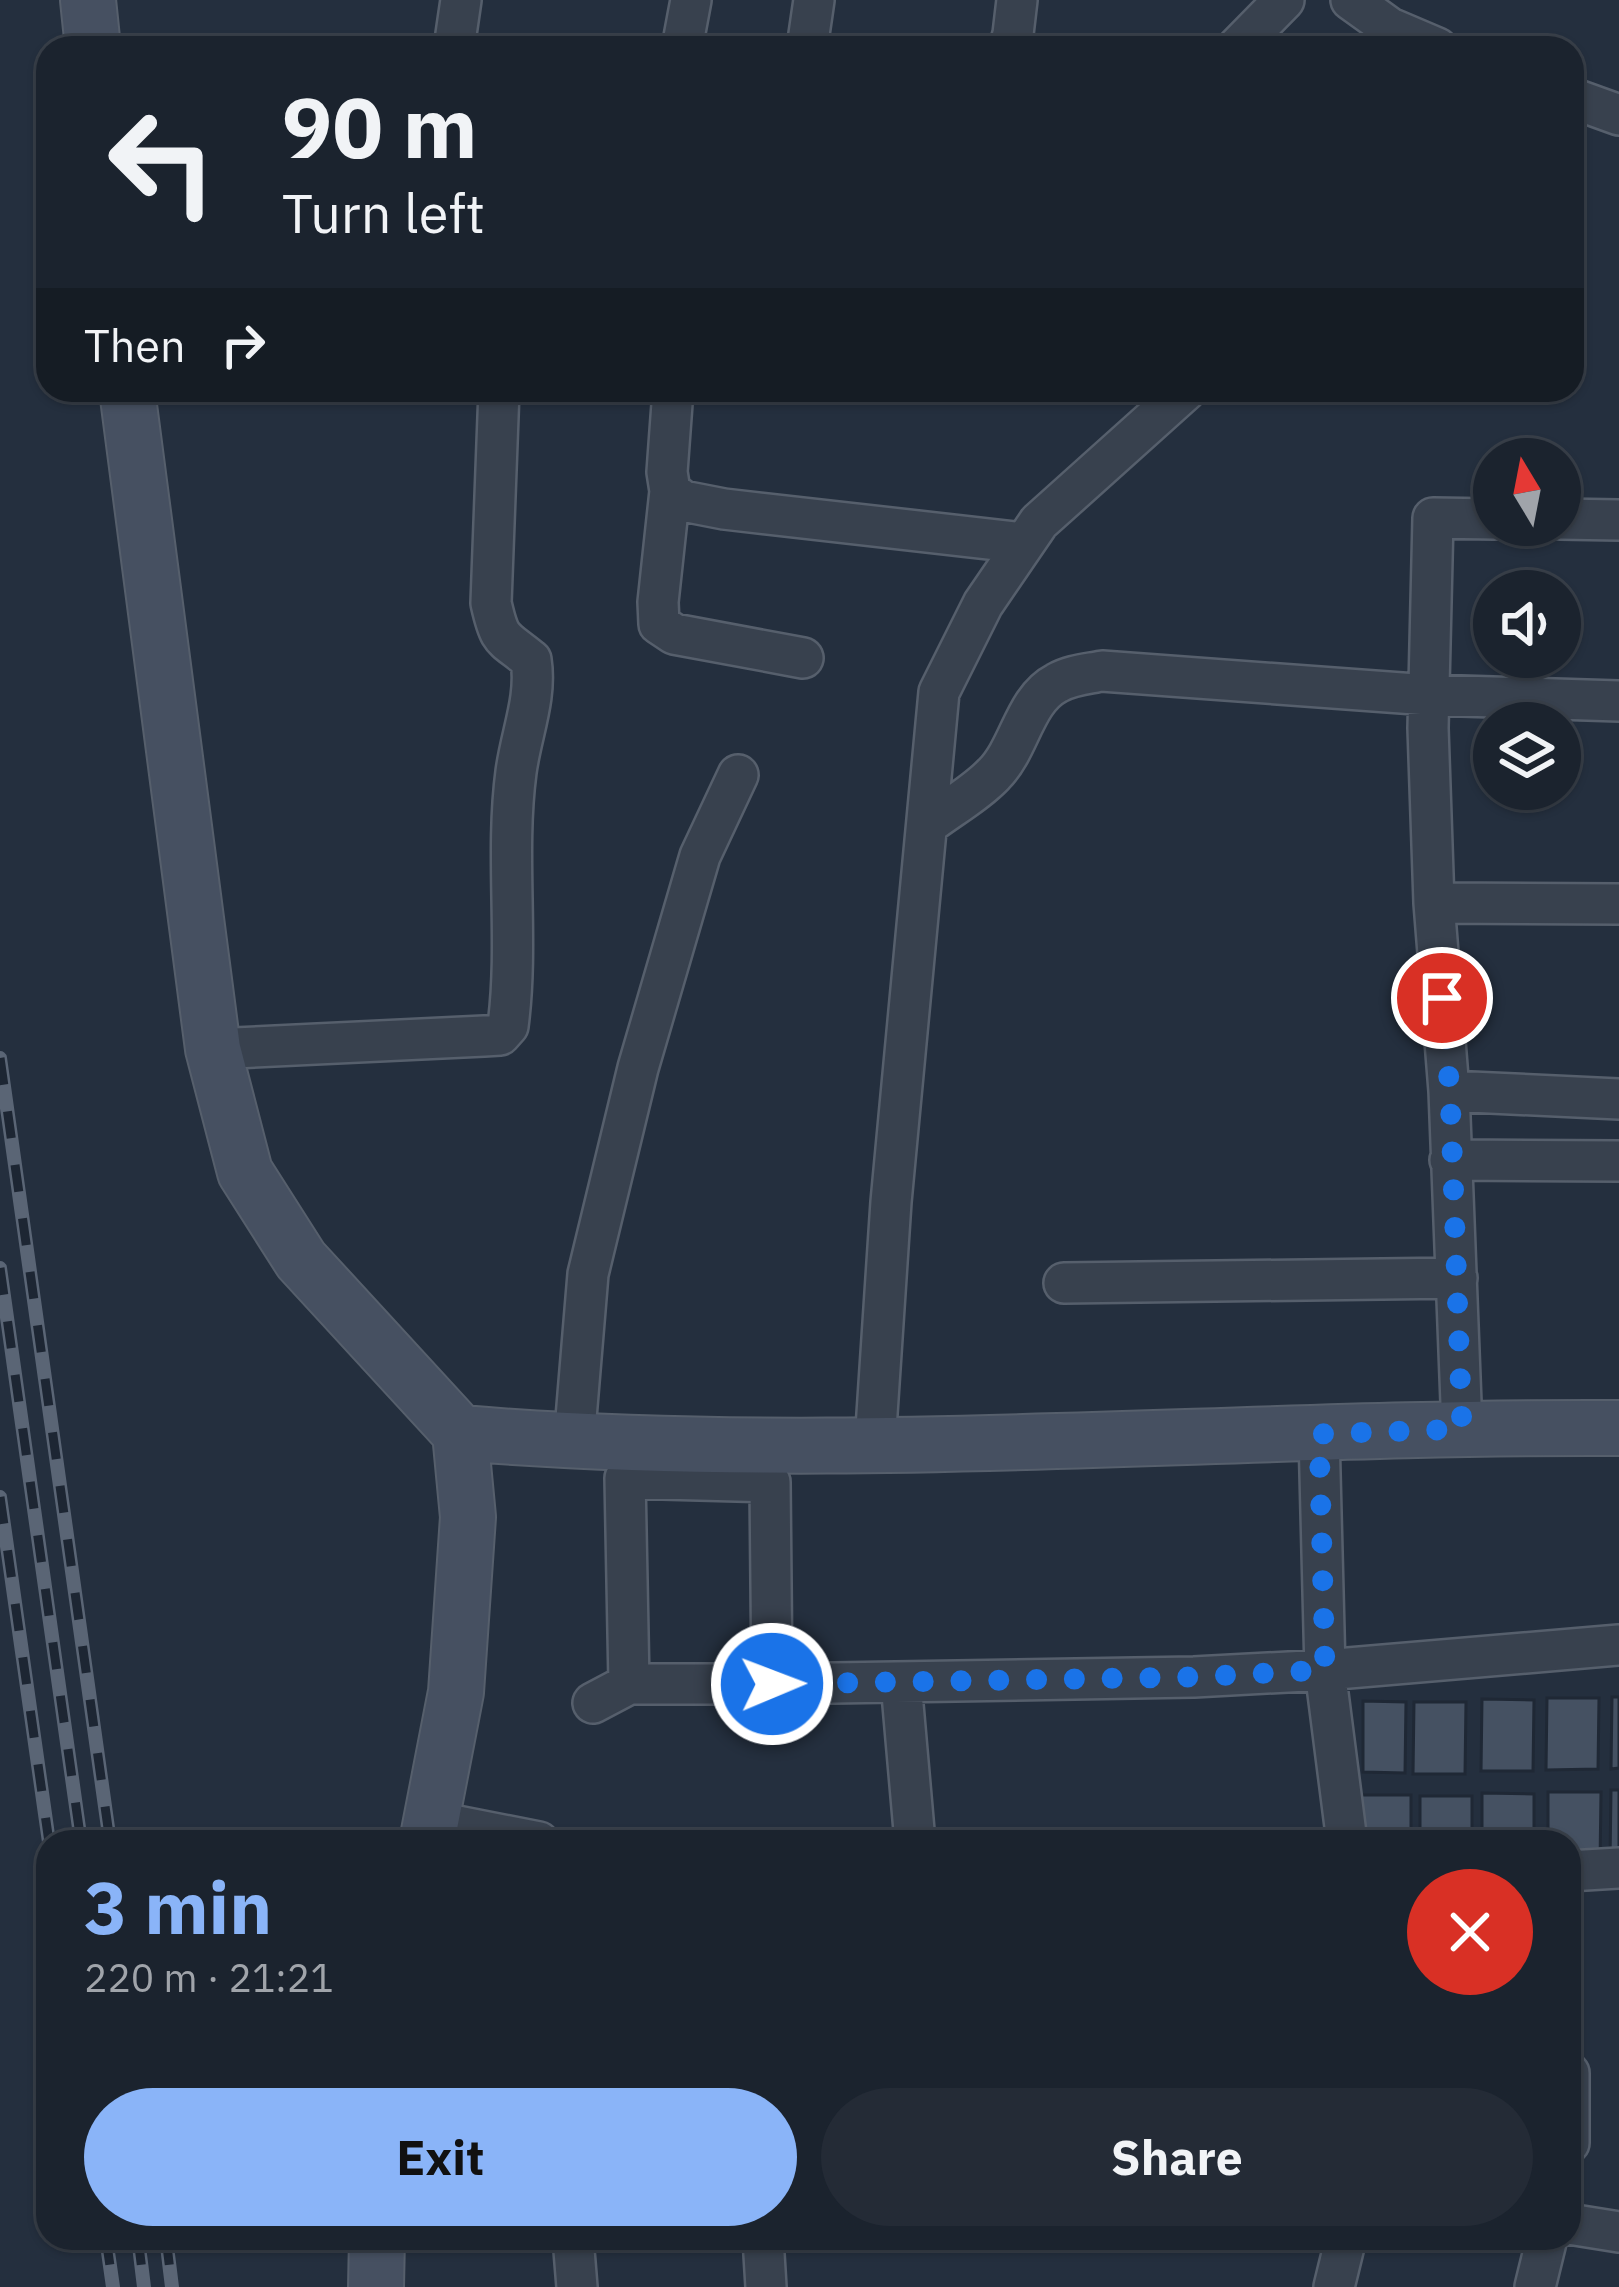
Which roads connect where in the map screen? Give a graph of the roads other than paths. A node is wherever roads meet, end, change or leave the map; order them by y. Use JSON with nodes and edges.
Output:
{"nodes":[{"id":1,"x":88,"y":0,"type":"edge"},
{"id":2,"x":460,"y":0,"type":"edge"},
{"id":3,"x":691,"y":0,"type":"edge"},
{"id":4,"x":814,"y":0,"type":"edge"},
{"id":5,"x":1017,"y":0,"type":"edge"},
{"id":6,"x":1284,"y":0,"type":"edge"},
{"id":7,"x":1351,"y":0,"type":"edge"},
{"id":8,"x":92,"y":36,"type":"edge"},
{"id":9,"x":456,"y":36,"type":"edge"},
{"id":10,"x":684,"y":36,"type":"edge"},
{"id":11,"x":809,"y":36,"type":"edge"},
{"id":12,"x":1012,"y":36,"type":"edge"},
{"id":13,"x":1249,"y":36,"type":"edge"},
{"id":14,"x":1409,"y":36,"type":"edge"},
{"id":15,"x":1584,"y":102,"type":"edge"},
{"id":16,"x":1619,"y":115,"type":"edge"},
{"id":17,"x":129,"y":402,"type":"edge"},
{"id":18,"x":499,"y":402,"type":"edge"},
{"id":19,"x":672,"y":402,"type":"edge"},
{"id":20,"x":1173,"y":402,"type":"edge"},
{"id":21,"x":670,"y":491,"type":"junction"},
{"id":22,"x":1473,"y":519,"type":"edge"},
{"id":23,"x":1581,"y":519,"type":"edge"},
{"id":24,"x":1619,"y":520,"type":"edge"},
{"id":25,"x":1024,"y":543,"type":"junction"},
{"id":26,"x":803,"y":658,"type":"dead end"},
{"id":27,"x":1429,"y":695,"type":"junction"},
{"id":28,"x":1619,"y":701,"type":"edge"},
{"id":29,"x":739,"y":775,"type":"dead end"},
{"id":30,"x":927,"y":825,"type":"junction"},
{"id":31,"x":1434,"y":903,"type":"junction"},
{"id":32,"x":1619,"y":904,"type":"edge"},
{"id":33,"x":213,"y":1049,"type":"junction"},
{"id":34,"x":1450,"y":1091,"type":"junction"},
{"id":35,"x":1619,"y":1099,"type":"edge"},
{"id":36,"x":1450,"y":1160,"type":"junction"},
{"id":37,"x":1619,"y":1161,"type":"edge"},
{"id":38,"x":1457,"y":1278,"type":"junction"},
{"id":39,"x":1064,"y":1283,"type":"dead end"},
{"id":40,"x":1619,"y":1428,"type":"edge"},
{"id":41,"x":1462,"y":1429,"type":"junction"},
{"id":42,"x":460,"y":1433,"type":"junction"},
{"id":43,"x":1319,"y":1434,"type":"junction"},
{"id":44,"x":574,"y":1442,"type":"junction"},
{"id":45,"x":874,"y":1444,"type":"junction"},
{"id":46,"x":1619,"y":1645,"type":"edge"},
{"id":47,"x":1325,"y":1670,"type":"junction"},
{"id":48,"x":901,"y":1682,"type":"junction"},
{"id":49,"x":629,"y":1684,"type":"junction"},
{"id":50,"x":772,"y":1684,"type":"junction"},
{"id":51,"x":593,"y":1703,"type":"dead end"},
{"id":52,"x":430,"y":1830,"type":"edge"},
{"id":53,"x":914,"y":1830,"type":"edge"},
{"id":54,"x":1345,"y":1830,"type":"edge"},
{"id":55,"x":1619,"y":1868,"type":"edge"},
{"id":56,"x":1581,"y":1870,"type":"edge"},
{"id":57,"x":1581,"y":2226,"type":"edge"},
{"id":58,"x":1619,"y":2232,"type":"edge"},
{"id":59,"x":377,"y":2250,"type":"edge"},
{"id":60,"x":574,"y":2250,"type":"edge"},
{"id":61,"x":764,"y":2250,"type":"edge"},
{"id":62,"x":1343,"y":2250,"type":"edge"},
{"id":63,"x":1544,"y":2250,"type":"edge"},
{"id":64,"x":376,"y":2287,"type":"edge"},
{"id":65,"x":577,"y":2287,"type":"edge"},
{"id":66,"x":766,"y":2287,"type":"edge"},
{"id":67,"x":1334,"y":2287,"type":"edge"},
{"id":68,"x":1535,"y":2287,"type":"edge"}],
"edges":[{"from":1,"to":8,"type":"street"},
{"from":2,"to":9,"type":"street"},
{"from":3,"to":10,"type":"street"},
{"from":4,"to":11,"type":"street"},
{"from":5,"to":12,"type":"street"},
{"from":6,"to":13,"type":"street"},
{"from":7,"to":14,"type":"street"},
{"from":15,"to":16,"type":"street"},
{"from":17,"to":33,"type":"street"},
{"from":18,"to":33,"type":"street"},
{"from":19,"to":21,"type":"street"},
{"from":20,"to":25,"type":"street"},
{"from":21,"to":25,"type":"street"},
{"from":21,"to":26,"type":"street"},
{"from":22,"to":27,"type":"street"},
{"from":23,"to":24,"type":"street"},
{"from":25,"to":30,"type":"street"},
{"from":27,"to":28,"type":"street"},
{"from":27,"to":30,"type":"street"},
{"from":27,"to":31,"type":"street"},
{"from":29,"to":44,"type":"street"},
{"from":30,"to":45,"type":"street"},
{"from":31,"to":32,"type":"street"},
{"from":31,"to":34,"type":"street"},
{"from":33,"to":42,"type":"street"},
{"from":34,"to":35,"type":"street"},
{"from":34,"to":36,"type":"street"},
{"from":36,"to":37,"type":"street"},
{"from":36,"to":38,"type":"street"},
{"from":38,"to":39,"type":"street"},
{"from":38,"to":41,"type":"street"},
{"from":40,"to":41,"type":"street"},
{"from":41,"to":43,"type":"street"},
{"from":42,"to":44,"type":"street"},
{"from":42,"to":52,"type":"street"},
{"from":43,"to":45,"type":"street"},
{"from":43,"to":47,"type":"street"},
{"from":44,"to":45,"type":"street"},
{"from":46,"to":47,"type":"street"},
{"from":47,"to":48,"type":"street"},
{"from":47,"to":54,"type":"street"},
{"from":48,"to":50,"type":"street"},
{"from":48,"to":53,"type":"street"},
{"from":49,"to":50,"type":"street"},
{"from":49,"to":50,"type":"street"},
{"from":49,"to":51,"type":"street"},
{"from":55,"to":56,"type":"street"},
{"from":57,"to":58,"type":"street"},
{"from":59,"to":64,"type":"street"},
{"from":60,"to":65,"type":"street"},
{"from":61,"to":66,"type":"street"},
{"from":62,"to":67,"type":"street"},
{"from":63,"to":68,"type":"street"}]}
